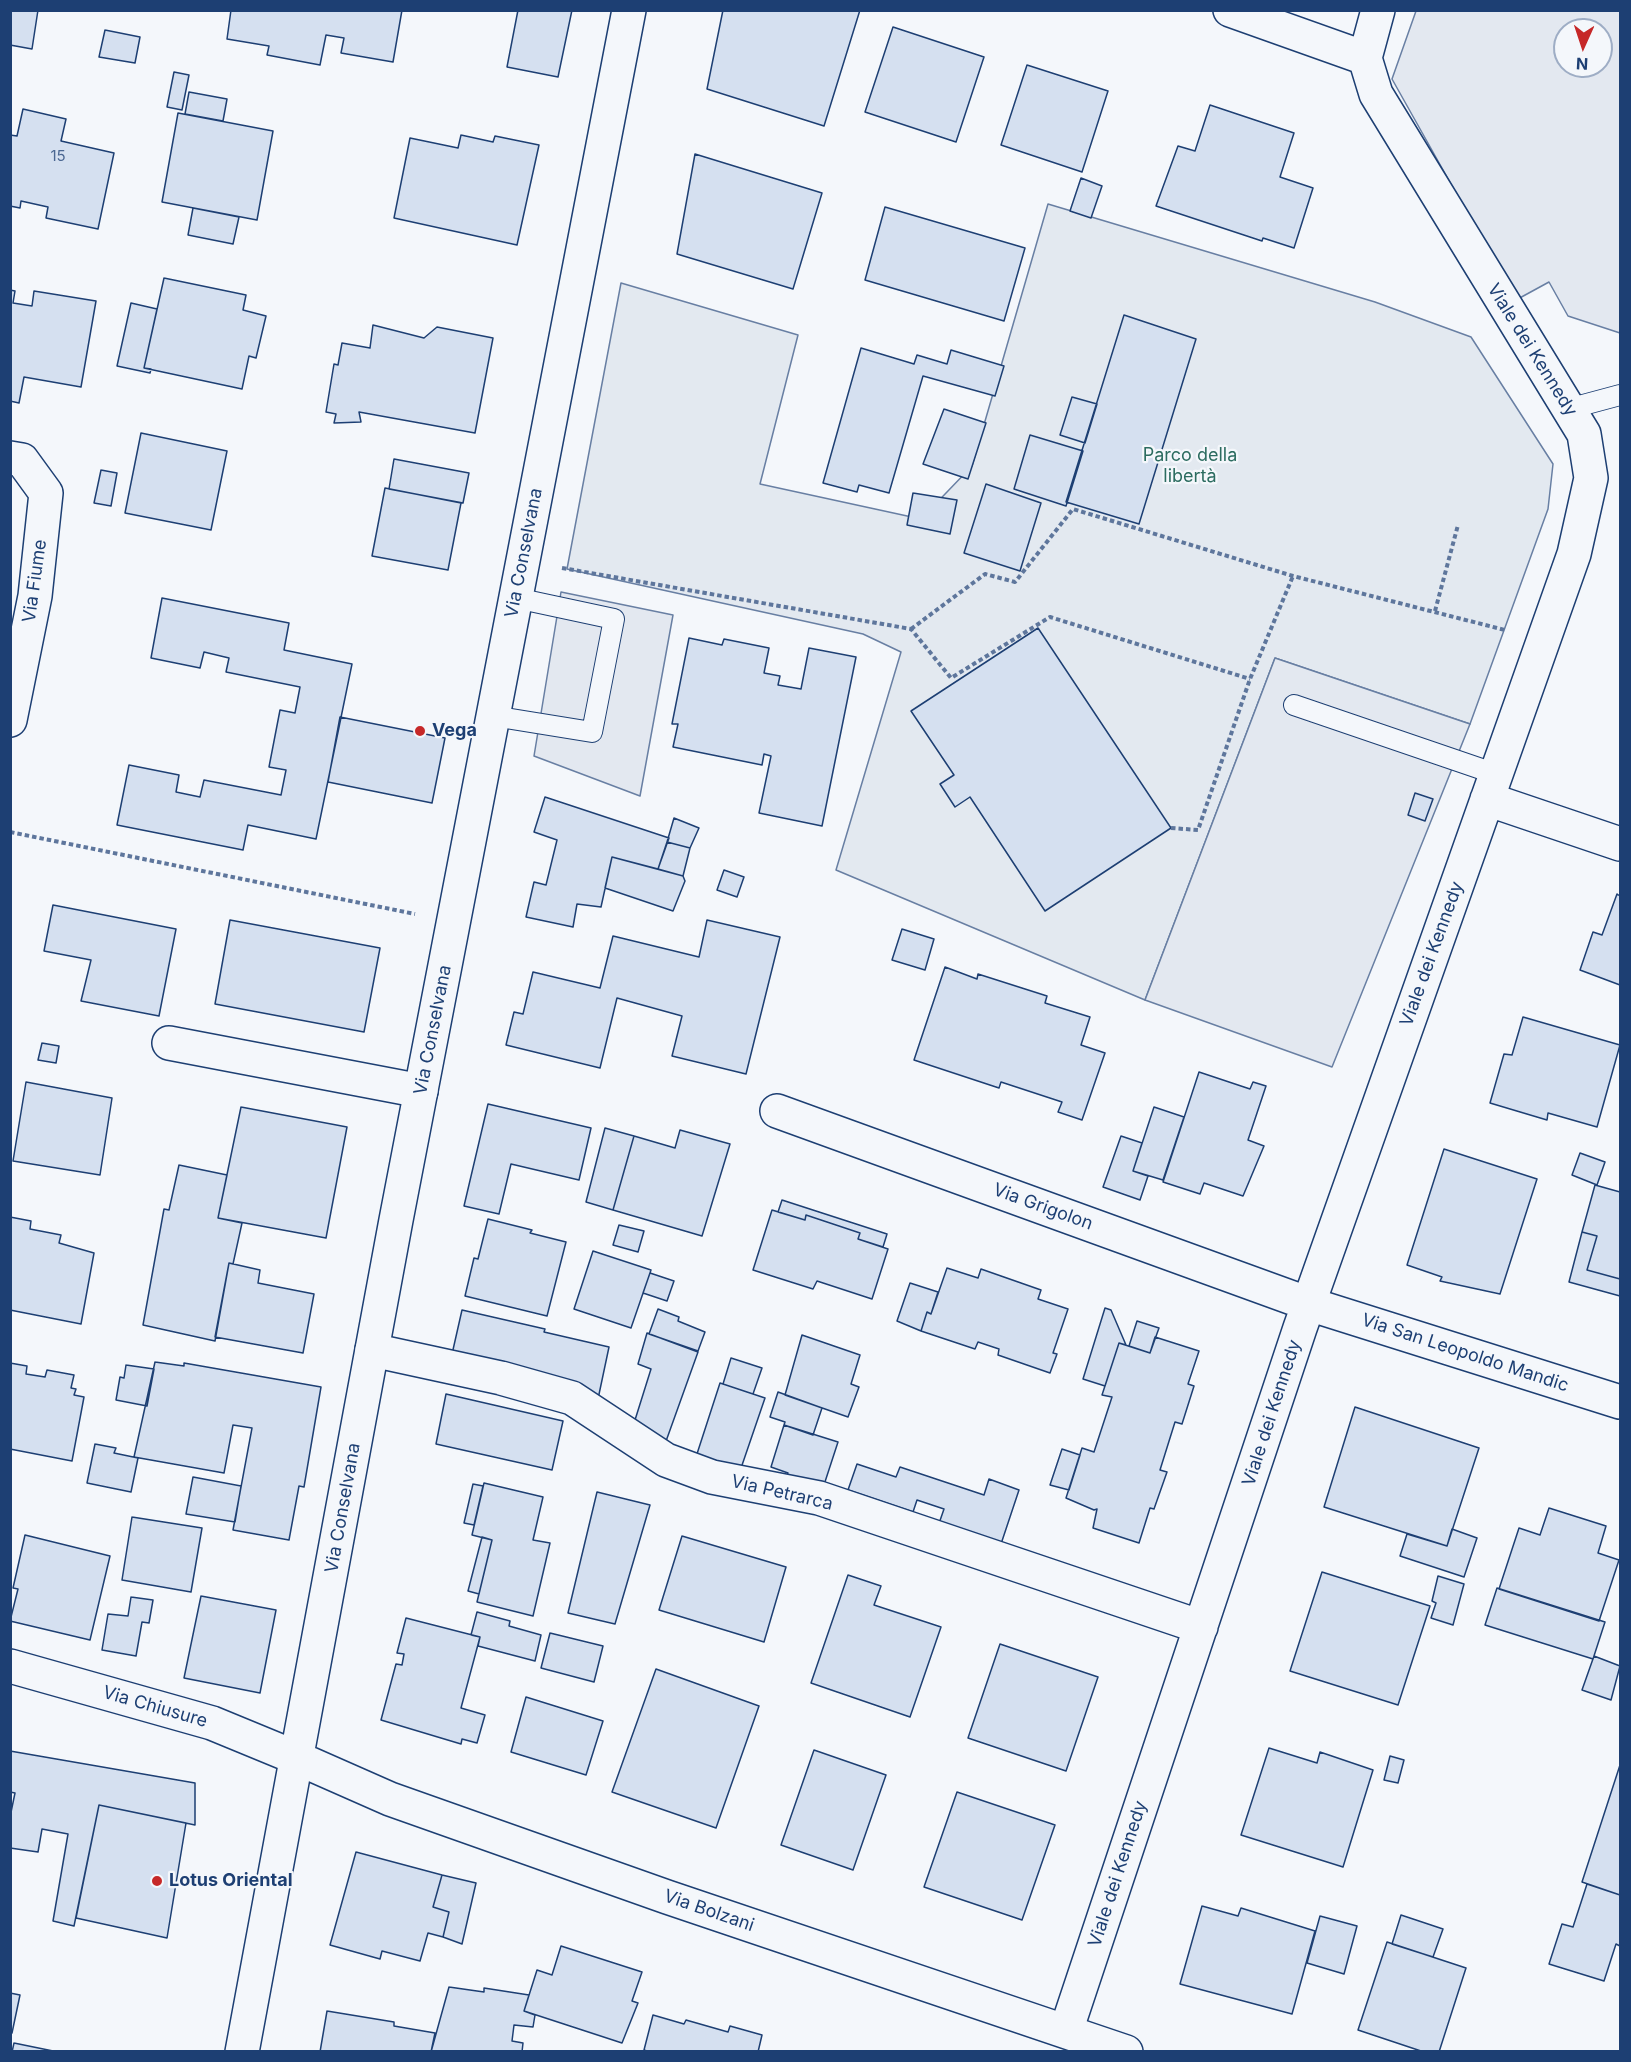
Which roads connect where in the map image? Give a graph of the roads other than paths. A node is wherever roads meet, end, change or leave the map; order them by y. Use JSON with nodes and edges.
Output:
{"nodes":[{"id":1,"x":629,"y":10,"type":"edge"},
{"id":2,"x":1230,"y":10,"type":"edge"},
{"id":3,"x":1378,"y":10,"type":"edge"},
{"id":4,"x":1365,"y":58,"type":"junction"},
{"id":5,"x":1620,"y":395,"type":"edge"},
{"id":6,"x":1568,"y":409,"type":"junction"},
{"id":7,"x":10,"y":458,"type":"edge"},
{"id":8,"x":516,"y":598,"type":"junction"},
{"id":9,"x":1294,"y":705,"type":"dead end"},
{"id":10,"x":493,"y":716,"type":"junction"},
{"id":11,"x":10,"y":720,"type":"edge"},
{"id":12,"x":1492,"y":787,"type":"junction"},
{"id":13,"x":1620,"y":844,"type":"edge"},
{"id":14,"x":169,"y":1043,"type":"dead end"},
{"id":15,"x":421,"y":1091,"type":"junction"},
{"id":16,"x":777,"y":1111,"type":"dead end"},
{"id":17,"x":1309,"y":1304,"type":"junction"},
{"id":18,"x":372,"y":1350,"type":"junction"},
{"id":19,"x":1620,"y":1402,"type":"edge"},
{"id":20,"x":1201,"y":1627,"type":"junction"},
{"id":21,"x":10,"y":1666,"type":"edge"},
{"id":22,"x":297,"y":1758,"type":"junction"},
{"id":23,"x":1066,"y":2031,"type":"junction"},
{"id":24,"x":243,"y":2052,"type":"edge"},
{"id":25,"x":1126,"y":2052,"type":"edge"}],
"edges":[{"from":1,"to":8,"type":"street","name":"Via Conselvana"},
{"from":2,"to":4,"type":"street"},
{"from":3,"to":4,"type":"street"},
{"from":4,"to":6,"type":"street","name":"Viale dei Kennedy"},
{"from":5,"to":6,"type":"lane"},
{"from":6,"to":12,"type":"street","name":"Viale dei Kennedy"},
{"from":7,"to":11,"type":"street","name":"Via Fiume"},
{"from":8,"to":10,"type":"street","name":"Via Conselvana"},
{"from":8,"to":10,"type":"lane"},
{"from":9,"to":12,"type":"lane"},
{"from":10,"to":15,"type":"street","name":"Via Conselvana"},
{"from":12,"to":13,"type":"street"},
{"from":12,"to":17,"type":"street","name":"Viale dei Kennedy"},
{"from":14,"to":15,"type":"street"},
{"from":15,"to":18,"type":"street","name":"Via Conselvana"},
{"from":16,"to":17,"type":"street","name":"Via Grigolon"},
{"from":17,"to":19,"type":"street","name":"Via San Leopoldo Mandic"},
{"from":17,"to":20,"type":"street","name":"Viale dei Kennedy"},
{"from":18,"to":20,"type":"street","name":"Via Petrarca"},
{"from":18,"to":22,"type":"street","name":"Via Conselvana"},
{"from":20,"to":23,"type":"street","name":"Viale dei Kennedy"},
{"from":21,"to":22,"type":"street","name":"Via Chiusure"},
{"from":22,"to":23,"type":"street","name":"Via Bolzani"},
{"from":22,"to":24,"type":"street","name":"Via Conselvana"},
{"from":23,"to":25,"type":"street","name":"Via Bolzani"}]}
